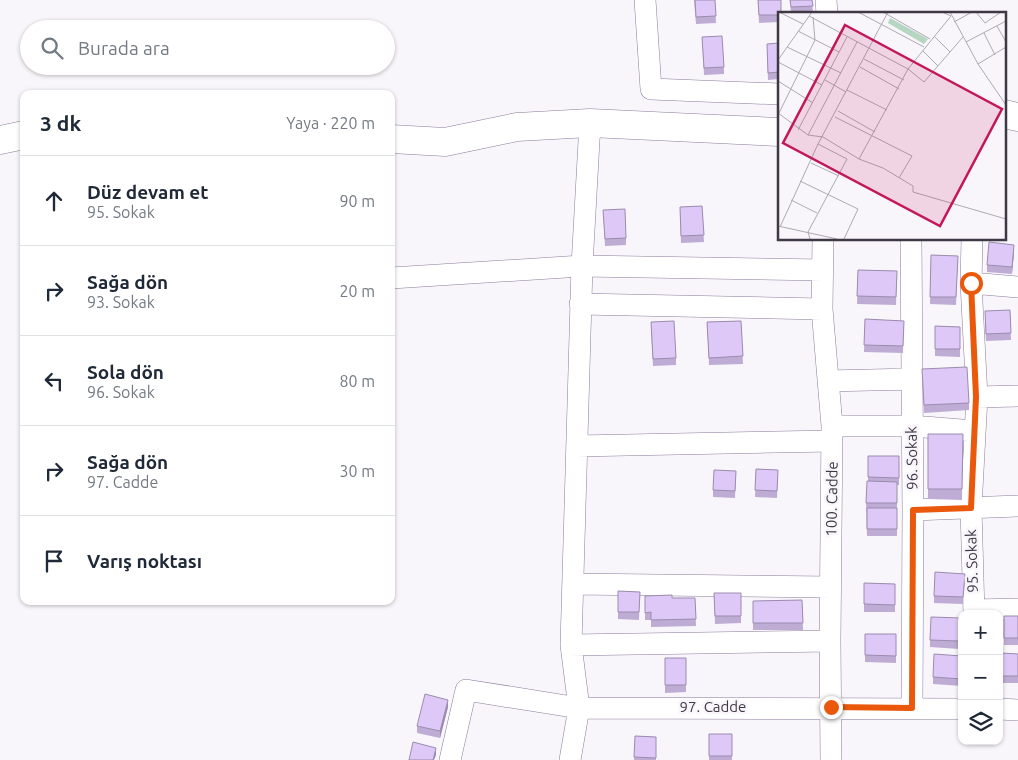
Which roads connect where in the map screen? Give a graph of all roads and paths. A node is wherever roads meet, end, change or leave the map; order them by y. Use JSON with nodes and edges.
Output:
{"nodes":[{"id":1,"x":645,"y":0,"type":"edge"},
{"id":2,"x":778,"y":94,"type":"edge"},
{"id":3,"x":590,"y":123,"type":"junction"},
{"id":4,"x":778,"y":132,"type":"edge"},
{"id":5,"x":20,"y":136,"type":"edge"},
{"id":6,"x":395,"y":139,"type":"edge"},
{"id":7,"x":0,"y":140,"type":"edge"},
{"id":8,"x":823,"y":240,"type":"edge"},
{"id":9,"x":911,"y":240,"type":"edge"},
{"id":10,"x":972,"y":240,"type":"edge"},
{"id":11,"x":582,"y":266,"type":"junction"},
{"id":12,"x":822,"y":270,"type":"junction"},
{"id":13,"x":395,"y":278,"type":"edge"},
{"id":14,"x":971,"y":283,"type":"junction"},
{"id":15,"x":1018,"y":287,"type":"edge"},
{"id":16,"x":580,"y":304,"type":"junction"},
{"id":17,"x":822,"y":309,"type":"junction"},
{"id":18,"x":912,"y":379,"type":"junction"},
{"id":19,"x":828,"y":381,"type":"junction"},
{"id":20,"x":1018,"y":396,"type":"edge"},
{"id":21,"x":976,"y":397,"type":"junction"},
{"id":22,"x":912,"y":426,"type":"junction"},
{"id":23,"x":974,"y":431,"type":"junction"},
{"id":24,"x":832,"y":433,"type":"junction"},
{"id":25,"x":576,"y":446,"type":"junction"},
{"id":26,"x":1018,"y":506,"type":"edge"},
{"id":27,"x":971,"y":508,"type":"junction"},
{"id":28,"x":913,"y":510,"type":"junction"},
{"id":29,"x":573,"y":584,"type":"junction"},
{"id":30,"x":830,"y":587,"type":"junction"},
{"id":31,"x":1018,"y":609,"type":"edge"},
{"id":32,"x":974,"y":610,"type":"edge"},
{"id":33,"x":1003,"y":610,"type":"edge"},
{"id":34,"x":830,"y":641,"type":"junction"},
{"id":35,"x":571,"y":645,"type":"junction"},
{"id":36,"x":831,"y":707,"type":"junction"},
{"id":37,"x":579,"y":708,"type":"junction"},
{"id":38,"x":912,"y":708,"type":"junction"},
{"id":39,"x":958,"y":709,"type":"edge"},
{"id":40,"x":1003,"y":710,"type":"edge"},
{"id":41,"x":1018,"y":710,"type":"edge"},
{"id":42,"x":450,"y":760,"type":"edge"},
{"id":43,"x":570,"y":760,"type":"edge"},
{"id":44,"x":831,"y":760,"type":"edge"}],
"edges":[{"from":1,"to":2,"type":"street"},
{"from":3,"to":4,"type":"street"},
{"from":3,"to":6,"type":"street"},
{"from":3,"to":11,"type":"street"},
{"from":5,"to":7,"type":"street"},
{"from":8,"to":12,"type":"street","name":"100. Cadde"},
{"from":9,"to":18,"type":"street","name":"96. Sokak"},
{"from":10,"to":14,"type":"street","name":"95. Sokak"},
{"from":11,"to":12,"type":"street"},
{"from":11,"to":13,"type":"street"},
{"from":11,"to":16,"type":"street"},
{"from":12,"to":17,"type":"street","name":"100. Cadde"},
{"from":14,"to":15,"type":"street"},
{"from":14,"to":21,"type":"street","name":"95. Sokak"},
{"from":16,"to":17,"type":"street"},
{"from":16,"to":25,"type":"street"},
{"from":17,"to":19,"type":"street","name":"100. Cadde"},
{"from":18,"to":19,"type":"street"},
{"from":18,"to":22,"type":"street","name":"96. Sokak"},
{"from":19,"to":24,"type":"street","name":"100. Cadde"},
{"from":20,"to":21,"type":"street"},
{"from":21,"to":23,"type":"street","name":"95. Sokak"},
{"from":22,"to":23,"type":"street"},
{"from":22,"to":24,"type":"street"},
{"from":22,"to":28,"type":"street","name":"96. Sokak"},
{"from":23,"to":27,"type":"street","name":"95. Sokak"},
{"from":24,"to":25,"type":"street"},
{"from":24,"to":30,"type":"street","name":"100. Cadde"},
{"from":25,"to":29,"type":"street"},
{"from":26,"to":27,"type":"street"},
{"from":27,"to":28,"type":"street"},
{"from":27,"to":32,"type":"street","name":"95. Sokak"},
{"from":28,"to":38,"type":"street","name":"96. Sokak"},
{"from":29,"to":30,"type":"street"},
{"from":29,"to":35,"type":"street"},
{"from":30,"to":34,"type":"street","name":"100. Cadde"},
{"from":31,"to":33,"type":"street"},
{"from":34,"to":35,"type":"street"},
{"from":34,"to":36,"type":"street","name":"100. Cadde"},
{"from":35,"to":37,"type":"street"},
{"from":36,"to":37,"type":"street","name":"97. Cadde"},
{"from":36,"to":38,"type":"street","name":"97. Cadde"},
{"from":36,"to":44,"type":"street","name":"100. Cadde"},
{"from":37,"to":42,"type":"street","name":"97. Cadde"},
{"from":37,"to":43,"type":"street"},
{"from":38,"to":39,"type":"street","name":"97. Cadde"},
{"from":40,"to":41,"type":"street"}]}
